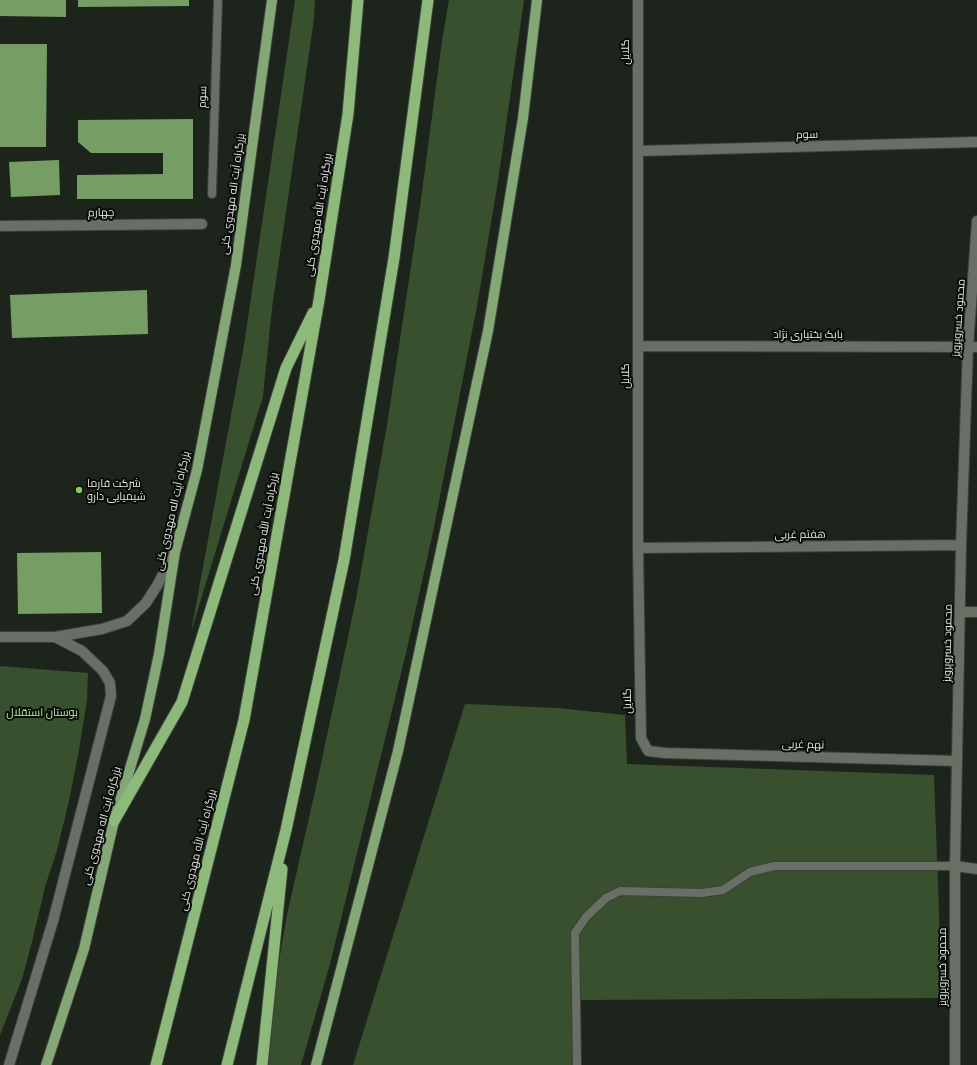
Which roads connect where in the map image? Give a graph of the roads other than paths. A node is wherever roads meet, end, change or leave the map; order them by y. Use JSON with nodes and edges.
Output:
{"nodes":[{"id":1,"x":218,"y":0,"type":"edge"},
{"id":2,"x":272,"y":0,"type":"edge"},
{"id":3,"x":358,"y":0,"type":"edge"},
{"id":4,"x":428,"y":0,"type":"edge"},
{"id":5,"x":537,"y":0,"type":"edge"},
{"id":6,"x":638,"y":0,"type":"edge"},
{"id":7,"x":977,"y":142,"type":"edge"},
{"id":8,"x":638,"y":151,"type":"junction"},
{"id":9,"x":212,"y":194,"type":"dead end"},
{"id":10,"x":977,"y":221,"type":"edge"},
{"id":11,"x":202,"y":224,"type":"dead end"},
{"id":12,"x":0,"y":226,"type":"edge"},
{"id":13,"x":319,"y":300,"type":"junction"},
{"id":14,"x":638,"y":346,"type":"junction"},
{"id":15,"x":973,"y":347,"type":"edge"},
{"id":16,"x":961,"y":545,"type":"junction"},
{"id":17,"x":638,"y":548,"type":"junction"},
{"id":18,"x":175,"y":552,"type":"junction"},
{"id":19,"x":960,"y":612,"type":"junction"},
{"id":20,"x":977,"y":612,"type":"edge"},
{"id":21,"x":0,"y":637,"type":"edge"},
{"id":22,"x":55,"y":637,"type":"junction"},
{"id":23,"x":648,"y":751,"type":"joint"},
{"id":24,"x":957,"y":761,"type":"junction"},
{"id":25,"x":114,"y":821,"type":"junction"},
{"id":26,"x":286,"y":830,"type":"junction"},
{"id":27,"x":955,"y":866,"type":"junction"},
{"id":28,"x":977,"y":869,"type":"edge"},
{"id":29,"x":10,"y":1065,"type":"edge"},
{"id":30,"x":46,"y":1065,"type":"edge"},
{"id":31,"x":156,"y":1065,"type":"edge"},
{"id":32,"x":227,"y":1065,"type":"edge"},
{"id":33,"x":262,"y":1065,"type":"edge"},
{"id":34,"x":316,"y":1065,"type":"edge"},
{"id":35,"x":577,"y":1065,"type":"edge"},
{"id":36,"x":955,"y":1065,"type":"edge"}],
"edges":[{"from":1,"to":9,"type":"lane","name":"سوم"},
{"from":2,"to":18,"type":"main road","name":"بزرگراه آیت اله مهدوی کنی"},
{"from":3,"to":13,"type":"highway","name":"بزرگراه آیت الله مهدوی کنی"},
{"from":4,"to":26,"type":"highway"},
{"from":5,"to":34,"type":"main road"},
{"from":6,"to":8,"type":"street","name":"گلایل"},
{"from":7,"to":8,"type":"street","name":"سوم"},
{"from":8,"to":14,"type":"street","name":"گلایل"},
{"from":10,"to":15,"type":"street","name":"محمود خسروپرویز"},
{"from":11,"to":12,"type":"street","name":"چهارم"},
{"from":13,"to":25,"type":"highway"},
{"from":13,"to":31,"type":"highway","name":"بزرگراه آیت الله مهدوی کنی"},
{"from":14,"to":15,"type":"street","name":"بابک بختیاری نژاد"},
{"from":14,"to":17,"type":"street","name":"گلایل"},
{"from":15,"to":16,"type":"street","name":"محمود خسروپرویز"},
{"from":16,"to":17,"type":"street","name":"هفتم غربی"},
{"from":16,"to":19,"type":"street","name":"محمود خسروپرویز"},
{"from":17,"to":23,"type":"street","name":"گلایل"},
{"from":18,"to":22,"type":"street"},
{"from":18,"to":25,"type":"main road","name":"بزرگراه آیت اله مهدوی کنی"},
{"from":19,"to":20,"type":"street"},
{"from":19,"to":24,"type":"street","name":"محمود خسروپرویز"},
{"from":21,"to":22,"type":"street"},
{"from":22,"to":29,"type":"street"},
{"from":23,"to":24,"type":"street","name":"نهم غربی"},
{"from":24,"to":27,"type":"street","name":"محمود خسروپرویز"},
{"from":25,"to":30,"type":"main road","name":"بزرگراه آیت اله مهدوی کنی"},
{"from":26,"to":32,"type":"highway"},
{"from":26,"to":33,"type":"highway"},
{"from":27,"to":28,"type":"street"},
{"from":27,"to":35,"type":"lane"},
{"from":27,"to":36,"type":"street","name":"محمود خسروپرویز"}]}
